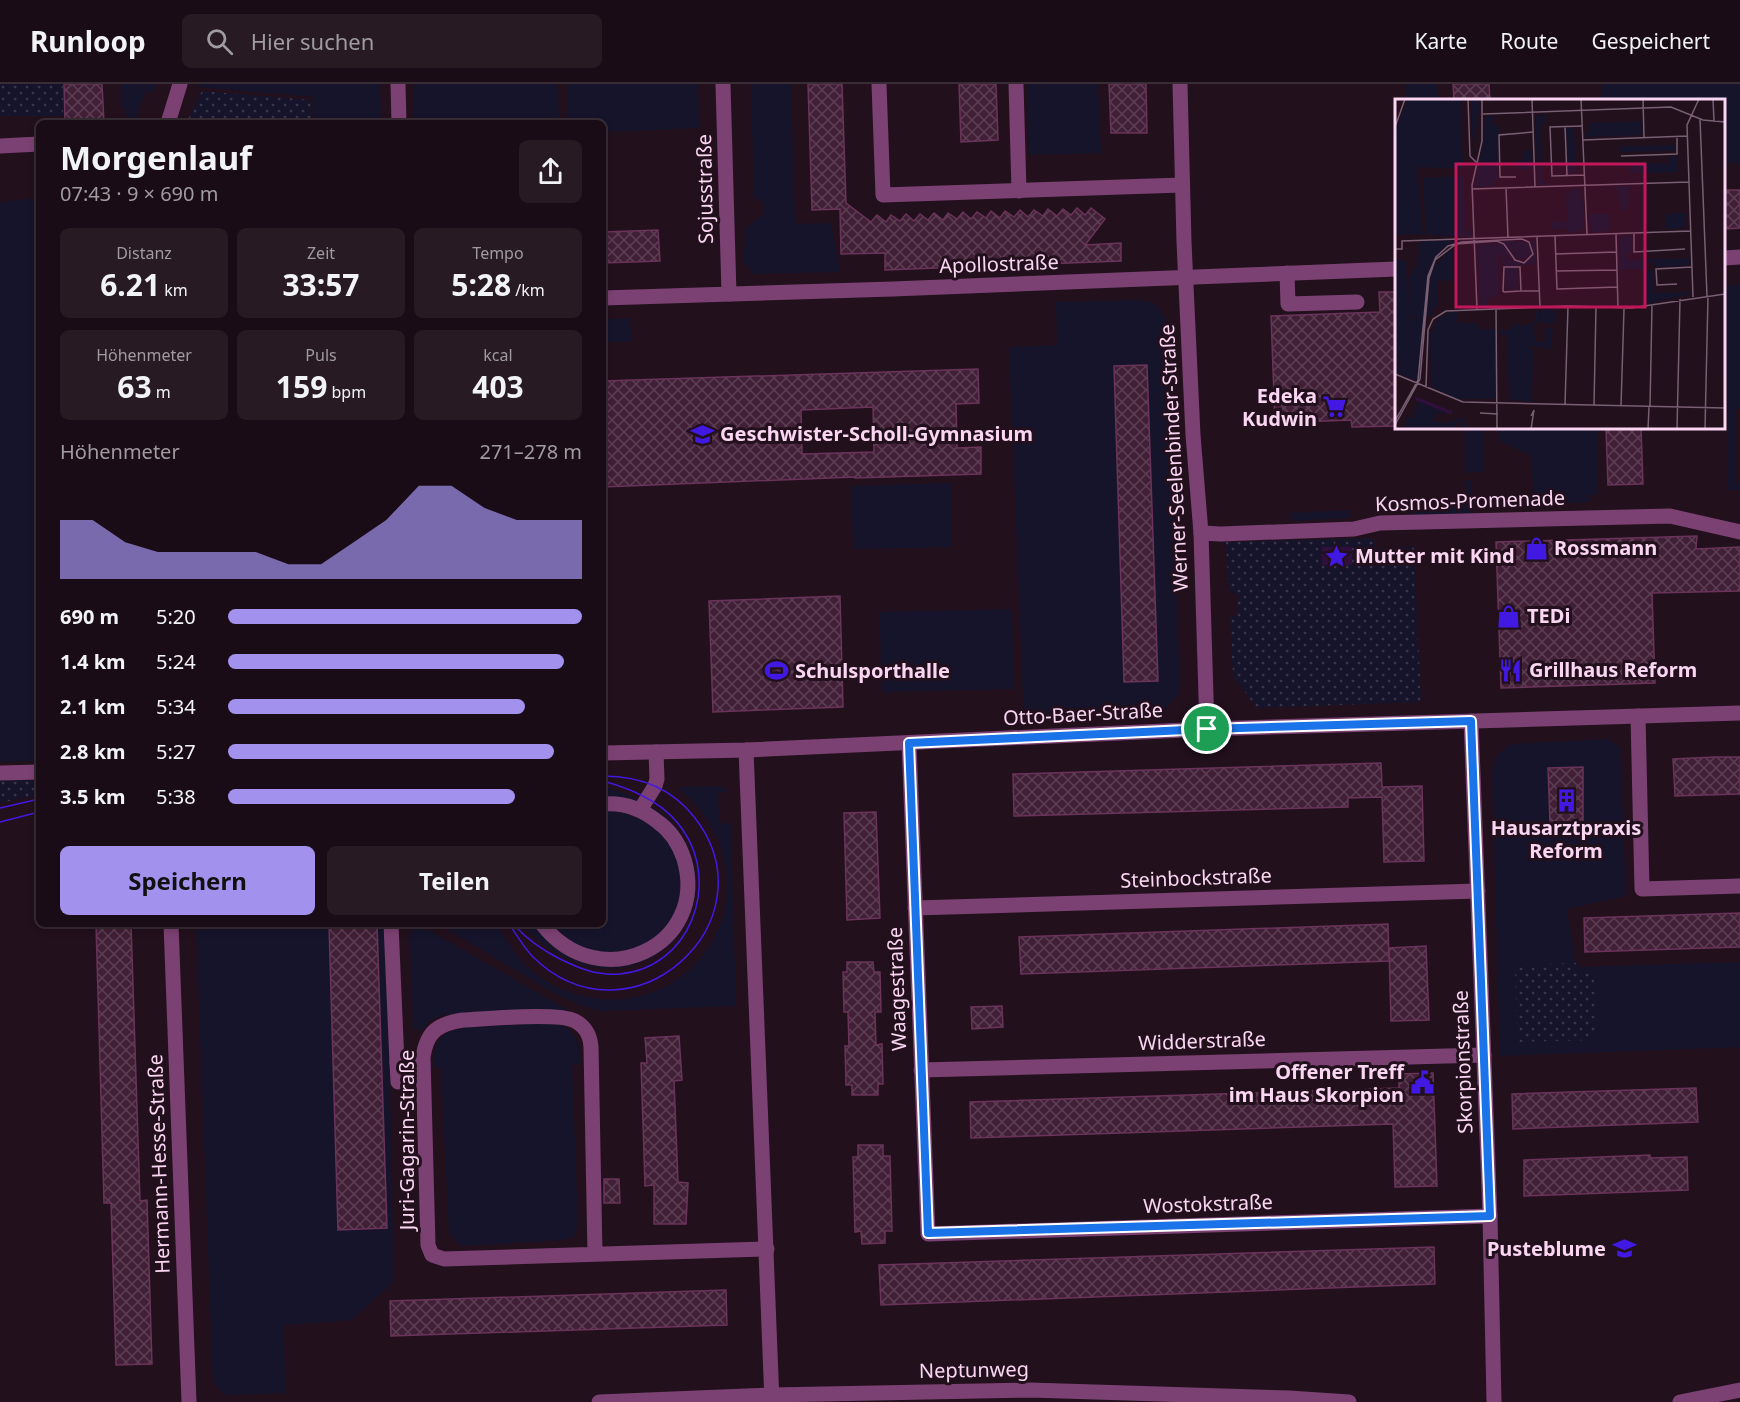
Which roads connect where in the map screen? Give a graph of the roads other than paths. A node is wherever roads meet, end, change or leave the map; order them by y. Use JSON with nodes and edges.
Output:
{"nodes":[{"id":1,"x":180,"y":84,"type":"edge"},
{"id":2,"x":398,"y":84,"type":"edge"},
{"id":3,"x":723,"y":84,"type":"edge"},
{"id":4,"x":879,"y":84,"type":"edge"},
{"id":5,"x":1016,"y":84,"type":"edge"},
{"id":6,"x":1180,"y":84,"type":"edge"},
{"id":7,"x":169,"y":120,"type":"edge"},
{"id":8,"x":399,"y":120,"type":"edge"},
{"id":9,"x":36,"y":144,"type":"edge"},
{"id":10,"x":0,"y":146,"type":"edge"},
{"id":11,"x":1182,"y":184,"type":"junction"},
{"id":12,"x":1019,"y":191,"type":"junction"},
{"id":13,"x":1740,"y":257,"type":"edge"},
{"id":14,"x":1725,"y":258,"type":"edge"},
{"id":15,"x":1395,"y":269,"type":"edge"},
{"id":16,"x":1287,"y":273,"type":"junction"},
{"id":17,"x":1186,"y":277,"type":"junction"},
{"id":18,"x":729,"y":294,"type":"junction"},
{"id":19,"x":606,"y":298,"type":"edge"},
{"id":20,"x":1357,"y":302,"type":"dead end"},
{"id":21,"x":1200,"y":532,"type":"junction"},
{"id":22,"x":1740,"y":532,"type":"edge"},
{"id":23,"x":1740,"y":713,"type":"edge"},
{"id":24,"x":1638,"y":716,"type":"junction"},
{"id":25,"x":1471,"y":721,"type":"junction"},
{"id":26,"x":1207,"y":729,"type":"junction"},
{"id":27,"x":909,"y":743,"type":"junction"},
{"id":28,"x":746,"y":750,"type":"junction"},
{"id":29,"x":656,"y":752,"type":"junction"},
{"id":30,"x":606,"y":753,"type":"edge"},
{"id":31,"x":36,"y":772,"type":"edge"},
{"id":32,"x":0,"y":773,"type":"edge"},
{"id":33,"x":606,"y":804,"type":"edge"},
{"id":34,"x":640,"y":810,"type":"junction"},
{"id":35,"x":1740,"y":886,"type":"edge"},
{"id":36,"x":1478,"y":891,"type":"junction"},
{"id":37,"x":915,"y":908,"type":"junction"},
{"id":38,"x":171,"y":927,"type":"edge"},
{"id":39,"x":391,"y":927,"type":"edge"},
{"id":40,"x":545,"y":927,"type":"edge"},
{"id":41,"x":1484,"y":1055,"type":"junction"},
{"id":42,"x":397,"y":1063,"type":"junction"},
{"id":43,"x":423,"y":1064,"type":"junction"},
{"id":44,"x":921,"y":1070,"type":"junction"},
{"id":45,"x":398,"y":1082,"type":"dead end"},
{"id":46,"x":1490,"y":1216,"type":"junction"},
{"id":47,"x":928,"y":1233,"type":"joint"},
{"id":48,"x":767,"y":1249,"type":"junction"},
{"id":49,"x":595,"y":1254,"type":"junction"},
{"id":50,"x":1740,"y":1390,"type":"edge"},
{"id":51,"x":1030,"y":1396,"type":"edge"},
{"id":52,"x":772,"y":1399,"type":"edge"},
{"id":53,"x":1289,"y":1400,"type":"edge"},
{"id":54,"x":189,"y":1402,"type":"edge"},
{"id":55,"x":599,"y":1402,"type":"edge"},
{"id":56,"x":1349,"y":1402,"type":"edge"},
{"id":57,"x":1494,"y":1402,"type":"edge"},
{"id":58,"x":1680,"y":1402,"type":"edge"}],
"edges":[{"from":1,"to":7,"type":"street"},
{"from":2,"to":8,"type":"street"},
{"from":3,"to":18,"type":"street","name":"Sojusstraße"},
{"from":4,"to":12,"type":"street"},
{"from":5,"to":12,"type":"street"},
{"from":6,"to":11,"type":"street","name":"Werner-Seelenbinder-Straße"},
{"from":9,"to":10,"type":"street"},
{"from":11,"to":12,"type":"street"},
{"from":11,"to":17,"type":"street","name":"Werner-Seelenbinder-Straße"},
{"from":13,"to":14,"type":"street"},
{"from":15,"to":16,"type":"street","name":"Apollostraße"},
{"from":16,"to":17,"type":"street","name":"Apollostraße"},
{"from":16,"to":20,"type":"street"},
{"from":17,"to":18,"type":"street","name":"Apollostraße"},
{"from":17,"to":21,"type":"street","name":"Werner-Seelenbinder-Straße"},
{"from":18,"to":19,"type":"street","name":"Apollostraße"},
{"from":21,"to":22,"type":"street","name":"Kosmos-Promenade"},
{"from":21,"to":26,"type":"street","name":"Werner-Seelenbinder-Straße"},
{"from":23,"to":24,"type":"street","name":"Otto-Baer-Straße"},
{"from":24,"to":25,"type":"street","name":"Otto-Baer-Straße"},
{"from":24,"to":35,"type":"street"},
{"from":25,"to":26,"type":"street","name":"Otto-Baer-Straße"},
{"from":25,"to":36,"type":"street","name":"Skorpionstraße"},
{"from":26,"to":27,"type":"street","name":"Otto-Baer-Straße"},
{"from":27,"to":28,"type":"street","name":"Otto-Baer-Straße"},
{"from":27,"to":37,"type":"street","name":"Waagestraße"},
{"from":28,"to":29,"type":"street","name":"Otto-Baer-Straße"},
{"from":28,"to":48,"type":"street"},
{"from":29,"to":30,"type":"street","name":"Otto-Baer-Straße"},
{"from":29,"to":34,"type":"street"},
{"from":31,"to":32,"type":"street"},
{"from":33,"to":34,"type":"street"},
{"from":34,"to":40,"type":"street"},
{"from":36,"to":37,"type":"street","name":"Steinbockstraße"},
{"from":36,"to":41,"type":"street","name":"Skorpionstraße"},
{"from":37,"to":44,"type":"street","name":"Waagestraße"},
{"from":38,"to":54,"type":"street","name":"Hermann-Hesse-Straße"},
{"from":39,"to":42,"type":"street"},
{"from":41,"to":44,"type":"street","name":"Widderstraße"},
{"from":41,"to":46,"type":"street","name":"Skorpionstraße"},
{"from":42,"to":43,"type":"street"},
{"from":42,"to":45,"type":"street"},
{"from":43,"to":49,"type":"street","name":"Juri-Gagarin-Straße"},
{"from":43,"to":49,"type":"street","name":"Juri-Gagarin-Straße"},
{"from":44,"to":47,"type":"street","name":"Waagestraße"},
{"from":46,"to":47,"type":"street","name":"Wostokstraße"},
{"from":46,"to":57,"type":"street","name":"Skorpionstraße"},
{"from":48,"to":49,"type":"street","name":"Juri-Gagarin-Straße"},
{"from":48,"to":52,"type":"street"},
{"from":50,"to":58,"type":"street"},
{"from":51,"to":52,"type":"street","name":"Neptunweg"},
{"from":51,"to":53,"type":"street","name":"Neptunweg"},
{"from":52,"to":55,"type":"street","name":"Neptunweg"},
{"from":53,"to":56,"type":"street","name":"Neptunweg"}]}
